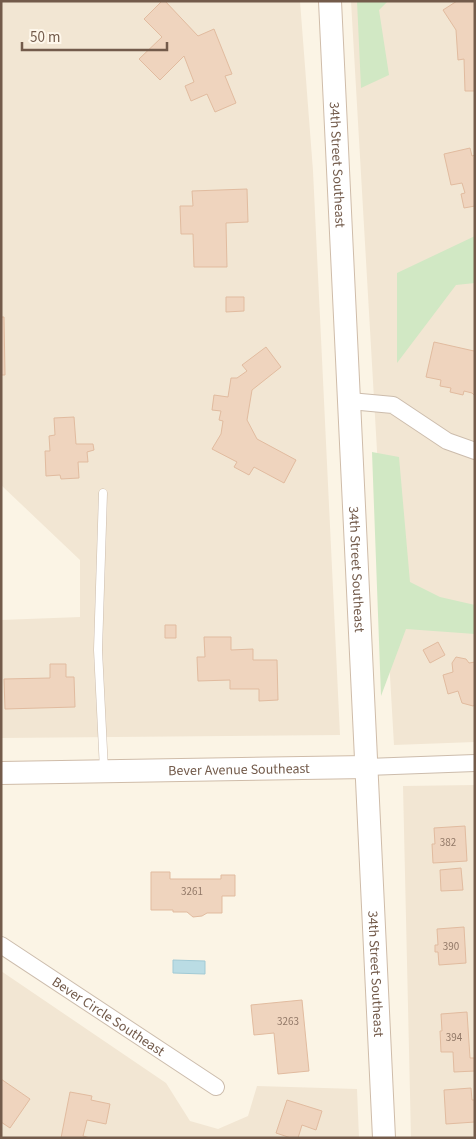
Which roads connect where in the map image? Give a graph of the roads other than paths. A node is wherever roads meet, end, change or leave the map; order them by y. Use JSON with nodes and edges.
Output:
{"nodes":[{"id":1,"x":330,"y":1,"type":"edge"},
{"id":2,"x":350,"y":401,"type":"junction"},
{"id":3,"x":475,"y":451,"type":"edge"},
{"id":4,"x":103,"y":494,"type":"dead end"},
{"id":5,"x":475,"y":763,"type":"edge"},
{"id":6,"x":367,"y":767,"type":"junction"},
{"id":7,"x":104,"y":772,"type":"junction"},
{"id":8,"x":1,"y":773,"type":"edge"},
{"id":9,"x":1,"y":945,"type":"edge"},
{"id":10,"x":216,"y":1087,"type":"dead end"},
{"id":11,"x":384,"y":1138,"type":"edge"}],
"edges":[{"from":1,"to":2,"type":"street","name":"34th Street Southeast"},
{"from":2,"to":3,"type":"street"},
{"from":2,"to":6,"type":"street","name":"34th Street Southeast"},
{"from":4,"to":7,"type":"lane"},
{"from":5,"to":6,"type":"street","name":"Bever Avenue Southeast"},
{"from":6,"to":7,"type":"street","name":"Bever Avenue Southeast"},
{"from":6,"to":11,"type":"street","name":"34th Street Southeast"},
{"from":7,"to":8,"type":"street","name":"Bever Avenue Southeast"},
{"from":9,"to":10,"type":"street","name":"Bever Circle Southeast"}]}
